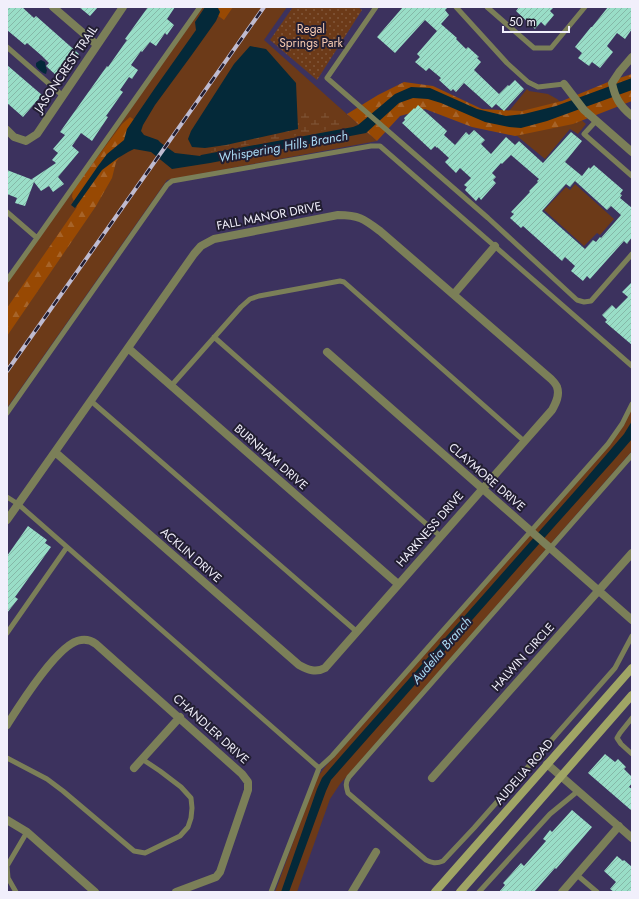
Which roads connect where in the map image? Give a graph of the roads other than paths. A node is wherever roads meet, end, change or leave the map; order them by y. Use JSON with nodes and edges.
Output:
{"nodes":[{"id":1,"x":54,"y":7,"type":"edge"},
{"id":2,"x":123,"y":7,"type":"edge"},
{"id":3,"x":200,"y":7,"type":"edge"},
{"id":4,"x":376,"y":7,"type":"edge"},
{"id":5,"x":456,"y":7,"type":"edge"},
{"id":6,"x":487,"y":7,"type":"edge"},
{"id":7,"x":585,"y":7,"type":"edge"},
{"id":8,"x":97,"y":45,"type":"junction"},
{"id":9,"x":7,"y":47,"type":"edge"},
{"id":10,"x":632,"y":57,"type":"edge"},
{"id":11,"x":564,"y":84,"type":"joint"},
{"id":12,"x":63,"y":96,"type":"junction"},
{"id":13,"x":632,"y":116,"type":"edge"},
{"id":14,"x":596,"y":121,"type":"junction"},
{"id":15,"x":7,"y":130,"type":"edge"},
{"id":16,"x":632,"y":152,"type":"edge"},
{"id":17,"x":632,"y":176,"type":"edge"},
{"id":18,"x":7,"y":212,"type":"edge"},
{"id":19,"x":37,"y":238,"type":"junction"},
{"id":20,"x":495,"y":246,"type":"junction"},
{"id":21,"x":632,"y":254,"type":"edge"},
{"id":22,"x":7,"y":280,"type":"edge"},
{"id":23,"x":454,"y":294,"type":"junction"},
{"id":24,"x":214,"y":337,"type":"junction"},
{"id":25,"x":128,"y":348,"type":"junction"},
{"id":26,"x":326,"y":352,"type":"dead end"},
{"id":27,"x":632,"y":366,"type":"edge"},
{"id":28,"x":171,"y":386,"type":"junction"},
{"id":29,"x":558,"y":396,"type":"joint"},
{"id":30,"x":91,"y":401,"type":"junction"},
{"id":31,"x":632,"y":404,"type":"edge"},
{"id":32,"x":7,"y":413,"type":"edge"},
{"id":33,"x":524,"y":441,"type":"junction"},
{"id":34,"x":55,"y":452,"type":"junction"},
{"id":35,"x":632,"y":455,"type":"edge"},
{"id":36,"x":482,"y":489,"type":"junction"},
{"id":37,"x":7,"y":497,"type":"edge"},
{"id":38,"x":18,"y":504,"type":"junction"},
{"id":39,"x":7,"y":520,"type":"edge"},
{"id":40,"x":532,"y":532,"type":"junction"},
{"id":41,"x":440,"y":536,"type":"junction"},
{"id":42,"x":547,"y":546,"type":"junction"},
{"id":43,"x":67,"y":547,"type":"junction"},
{"id":44,"x":632,"y":553,"type":"edge"},
{"id":45,"x":398,"y":584,"type":"junction"},
{"id":46,"x":599,"y":591,"type":"junction"},
{"id":47,"x":632,"y":620,"type":"edge"},
{"id":48,"x":356,"y":632,"type":"junction"},
{"id":49,"x":7,"y":633,"type":"edge"},
{"id":50,"x":632,"y":636,"type":"edge"},
{"id":51,"x":632,"y":668,"type":"edge"},
{"id":52,"x":314,"y":671,"type":"joint"},
{"id":53,"x":632,"y":695,"type":"edge"},
{"id":54,"x":180,"y":718,"type":"junction"},
{"id":55,"x":632,"y":718,"type":"edge"},
{"id":56,"x":7,"y":725,"type":"edge"},
{"id":57,"x":632,"y":754,"type":"edge"},
{"id":58,"x":7,"y":758,"type":"edge"},
{"id":59,"x":142,"y":759,"type":"junction"},
{"id":60,"x":547,"y":764,"type":"junction"},
{"id":61,"x":134,"y":768,"type":"dead end"},
{"id":62,"x":319,"y":768,"type":"junction"},
{"id":63,"x":561,"y":776,"type":"junction"},
{"id":64,"x":432,"y":778,"type":"dead end"},
{"id":65,"x":578,"y":791,"type":"junction"},
{"id":66,"x":7,"y":820,"type":"edge"},
{"id":67,"x":619,"y":826,"type":"junction"},
{"id":68,"x":27,"y":832,"type":"junction"},
{"id":69,"x":632,"y":838,"type":"edge"},
{"id":70,"x":376,"y":852,"type":"dead end"},
{"id":71,"x":577,"y":875,"type":"junction"},
{"id":72,"x":16,"y":892,"type":"edge"},
{"id":73,"x":95,"y":892,"type":"edge"},
{"id":74,"x":176,"y":892,"type":"edge"},
{"id":75,"x":271,"y":892,"type":"edge"},
{"id":76,"x":352,"y":892,"type":"edge"},
{"id":77,"x":435,"y":892,"type":"edge"},
{"id":78,"x":460,"y":892,"type":"edge"},
{"id":79,"x":479,"y":892,"type":"edge"},
{"id":80,"x":562,"y":892,"type":"edge"},
{"id":81,"x":597,"y":892,"type":"edge"}],
"edges":[{"from":1,"to":8,"type":"street"},
{"from":2,"to":8,"type":"street","name":"JASONCREST TRAIL"},
{"from":3,"to":19,"type":"lane"},
{"from":4,"to":21,"type":"lane"},
{"from":5,"to":11,"type":"lane"},
{"from":6,"to":7,"type":"lane"},
{"from":8,"to":12,"type":"street","name":"JASONCREST TRAIL"},
{"from":9,"to":12,"type":"lane"},
{"from":10,"to":13,"type":"street"},
{"from":11,"to":14,"type":"street"},
{"from":12,"to":15,"type":"street","name":"JASONCREST TRAIL"},
{"from":14,"to":16,"type":"street"},
{"from":14,"to":17,"type":"lane"},
{"from":18,"to":19,"type":"lane"},
{"from":19,"to":22,"type":"lane"},
{"from":20,"to":23,"type":"street"},
{"from":20,"to":27,"type":"lane"},
{"from":20,"to":32,"type":"lane"},
{"from":23,"to":25,"type":"street","name":"FALL MANOR DRIVE"},
{"from":23,"to":29,"type":"street","name":"FALL MANOR DRIVE"},
{"from":24,"to":28,"type":"lane"},
{"from":24,"to":33,"type":"lane"},
{"from":24,"to":41,"type":"lane"},
{"from":25,"to":28,"type":"street","name":"BURNHAM DRIVE"},
{"from":25,"to":30,"type":"street","name":"FALL MANOR DRIVE"},
{"from":26,"to":36,"type":"street","name":"CLAYMORE DRIVE"},
{"from":28,"to":45,"type":"street","name":"BURNHAM DRIVE"},
{"from":29,"to":33,"type":"street","name":"HARKNESS DRIVE"},
{"from":30,"to":34,"type":"street","name":"FALL MANOR DRIVE"},
{"from":30,"to":48,"type":"lane"},
{"from":31,"to":40,"type":"lane"},
{"from":33,"to":36,"type":"street","name":"HARKNESS DRIVE"},
{"from":34,"to":38,"type":"street","name":"FALL MANOR DRIVE"},
{"from":34,"to":52,"type":"street","name":"ACKLIN DRIVE"},
{"from":35,"to":42,"type":"lane"},
{"from":36,"to":40,"type":"street","name":"CLAYMORE DRIVE"},
{"from":36,"to":41,"type":"street","name":"HARKNESS DRIVE"},
{"from":37,"to":38,"type":"lane"},
{"from":38,"to":39,"type":"street","name":"FALL MANOR DRIVE"},
{"from":38,"to":43,"type":"lane"},
{"from":40,"to":42,"type":"street","name":"CLAYMORE DRIVE"},
{"from":40,"to":62,"type":"lane"},
{"from":41,"to":45,"type":"street","name":"HARKNESS DRIVE"},
{"from":42,"to":46,"type":"street","name":"CLAYMORE DRIVE"},
{"from":42,"to":50,"type":"lane"},
{"from":43,"to":49,"type":"lane"},
{"from":43,"to":62,"type":"lane"},
{"from":44,"to":46,"type":"street","name":"HALWIN CIRCLE"},
{"from":45,"to":48,"type":"street","name":"HARKNESS DRIVE"},
{"from":46,"to":47,"type":"street","name":"CLAYMORE DRIVE"},
{"from":46,"to":64,"type":"street","name":"HALWIN CIRCLE"},
{"from":48,"to":52,"type":"street","name":"HARKNESS DRIVE"},
{"from":51,"to":60,"type":"main road","name":"AUDELIA ROAD"},
{"from":53,"to":63,"type":"main road"},
{"from":54,"to":56,"type":"street","name":"CHANDLER DRIVE"},
{"from":54,"to":59,"type":"street"},
{"from":54,"to":74,"type":"street","name":"CHANDLER DRIVE"},
{"from":55,"to":57,"type":"lane"},
{"from":58,"to":59,"type":"lane"},
{"from":59,"to":61,"type":"street"},
{"from":60,"to":63,"type":"street"},
{"from":60,"to":77,"type":"main road","name":"AUDELIA ROAD"},
{"from":62,"to":75,"type":"lane"},
{"from":63,"to":65,"type":"street"},
{"from":63,"to":78,"type":"main road"},
{"from":65,"to":67,"type":"street"},
{"from":65,"to":79,"type":"lane"},
{"from":66,"to":68,"type":"street"},
{"from":67,"to":69,"type":"street"},
{"from":67,"to":71,"type":"street"},
{"from":68,"to":72,"type":"lane"},
{"from":68,"to":73,"type":"street"},
{"from":70,"to":76,"type":"street"},
{"from":71,"to":80,"type":"street"},
{"from":71,"to":81,"type":"lane"}]}
